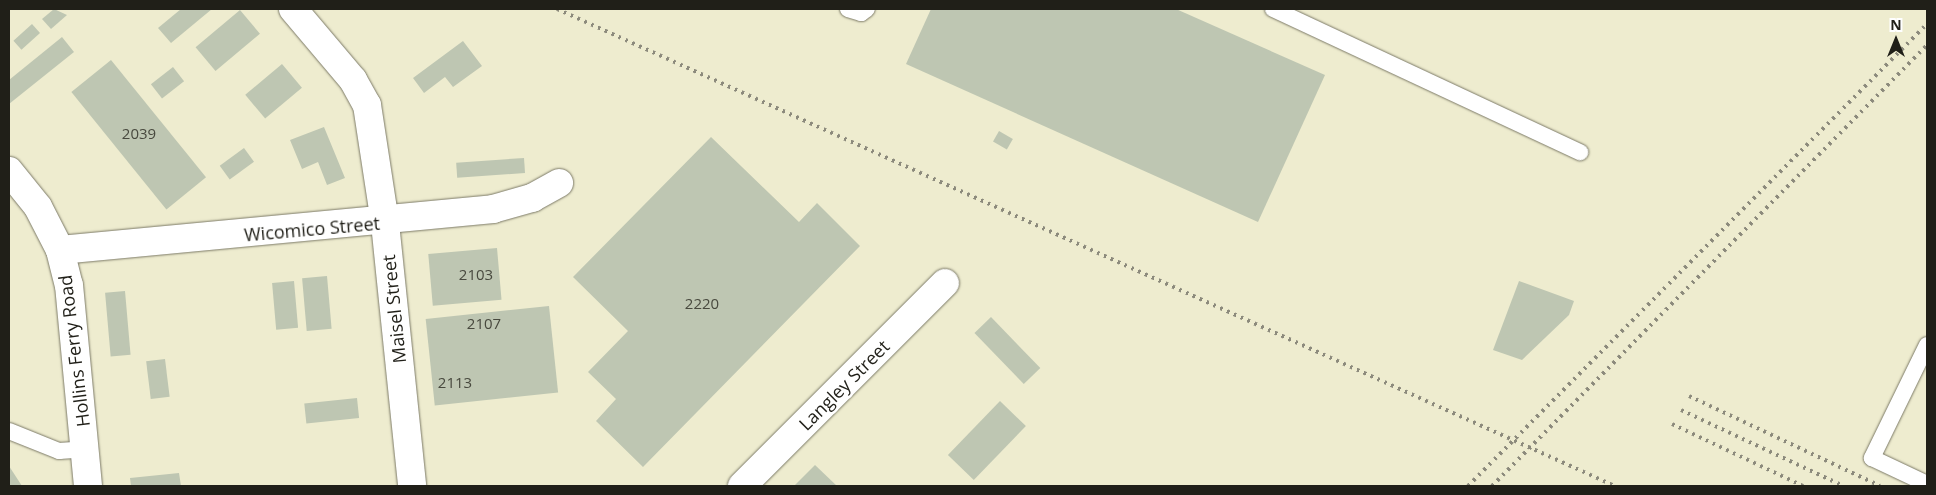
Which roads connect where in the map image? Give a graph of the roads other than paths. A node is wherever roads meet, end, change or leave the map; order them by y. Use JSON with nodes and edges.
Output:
{"nodes":[{"id":1,"x":293,"y":9,"type":"edge"},
{"id":2,"x":848,"y":9,"type":"edge"},
{"id":3,"x":867,"y":9,"type":"edge"},
{"id":4,"x":1273,"y":9,"type":"edge"},
{"id":5,"x":1580,"y":152,"type":"dead end"},
{"id":6,"x":9,"y":171,"type":"edge"},
{"id":7,"x":559,"y":183,"type":"dead end"},
{"id":8,"x":385,"y":223,"type":"junction"},
{"id":9,"x":60,"y":250,"type":"junction"},
{"id":10,"x":945,"y":283,"type":"dead end"},
{"id":11,"x":1927,"y":346,"type":"edge"},
{"id":12,"x":9,"y":431,"type":"edge"},
{"id":13,"x":85,"y":449,"type":"junction"},
{"id":14,"x":1927,"y":484,"type":"edge"},
{"id":15,"x":88,"y":486,"type":"edge"},
{"id":16,"x":412,"y":486,"type":"edge"},
{"id":17,"x":742,"y":486,"type":"edge"}],
"edges":[{"from":1,"to":8,"type":"street","name":"Maisel Street"},
{"from":2,"to":3,"type":"lane"},
{"from":4,"to":5,"type":"lane"},
{"from":6,"to":9,"type":"street","name":"Hollins Ferry Road"},
{"from":7,"to":8,"type":"street","name":"Wicomico Street"},
{"from":8,"to":9,"type":"street","name":"Wicomico Street"},
{"from":8,"to":16,"type":"street","name":"Maisel Street"},
{"from":9,"to":13,"type":"street","name":"Hollins Ferry Road"},
{"from":10,"to":17,"type":"street","name":"Langley Street"},
{"from":11,"to":14,"type":"lane"},
{"from":12,"to":13,"type":"lane"},
{"from":13,"to":15,"type":"street","name":"Hollins Ferry Road"}]}
